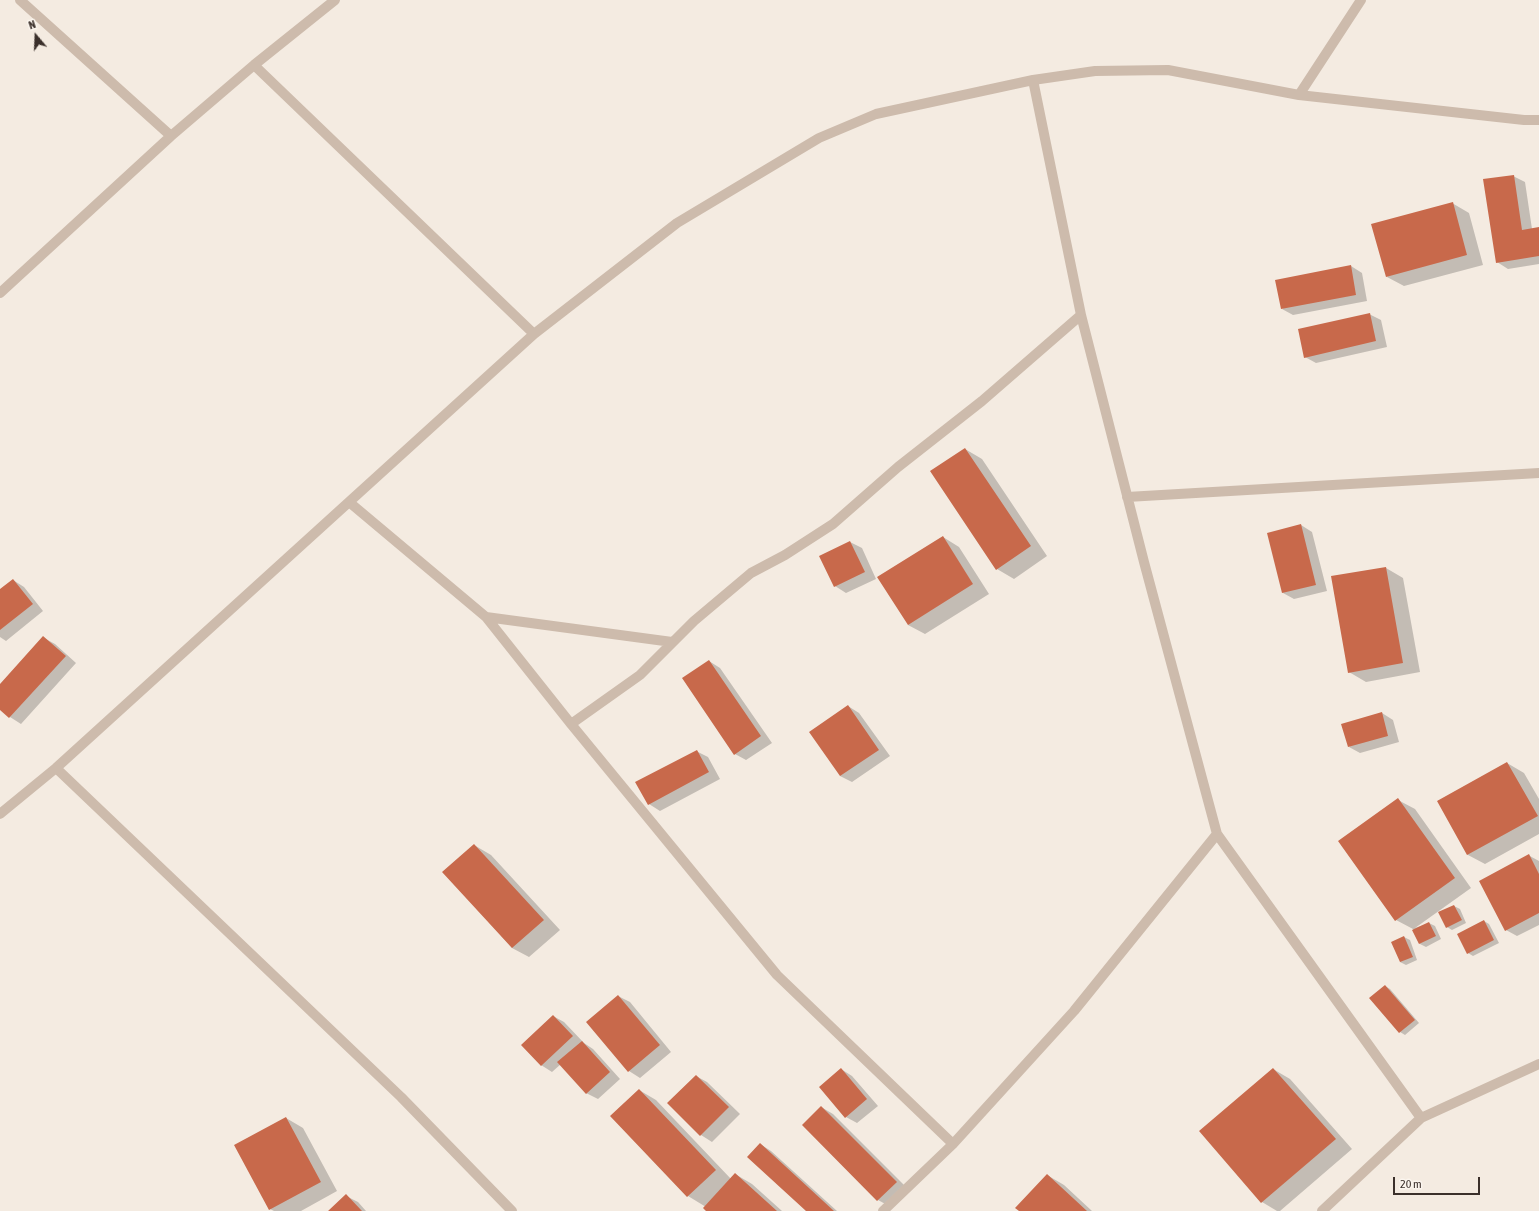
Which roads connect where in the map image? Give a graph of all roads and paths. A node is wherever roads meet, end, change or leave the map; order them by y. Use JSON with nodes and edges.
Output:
{"nodes":[{"id":1,"x":20,"y":0,"type":"edge"},
{"id":2,"x":335,"y":0,"type":"edge"},
{"id":3,"x":1361,"y":0,"type":"edge"},
{"id":4,"x":254,"y":64,"type":"junction"},
{"id":5,"x":1033,"y":80,"type":"junction"},
{"id":6,"x":1299,"y":95,"type":"junction"},
{"id":7,"x":1539,"y":120,"type":"edge"},
{"id":8,"x":171,"y":136,"type":"junction"},
{"id":9,"x":0,"y":293,"type":"edge"},
{"id":10,"x":1082,"y":315,"type":"junction"},
{"id":11,"x":534,"y":334,"type":"junction"},
{"id":12,"x":1539,"y":473,"type":"edge"},
{"id":13,"x":1127,"y":497,"type":"junction"},
{"id":14,"x":349,"y":502,"type":"junction"},
{"id":15,"x":486,"y":617,"type":"junction"},
{"id":16,"x":672,"y":642,"type":"junction"},
{"id":17,"x":571,"y":724,"type":"junction"},
{"id":18,"x":56,"y":768,"type":"junction"},
{"id":19,"x":0,"y":814,"type":"edge"},
{"id":20,"x":1217,"y":834,"type":"junction"},
{"id":21,"x":1539,"y":1064,"type":"edge"},
{"id":22,"x":1421,"y":1118,"type":"junction"},
{"id":23,"x":954,"y":1144,"type":"junction"},
{"id":24,"x":512,"y":1211,"type":"edge"},
{"id":25,"x":882,"y":1211,"type":"edge"},
{"id":26,"x":1322,"y":1211,"type":"edge"}],
"edges":[{"from":1,"to":8,"type":"street"},
{"from":2,"to":4,"type":"street"},
{"from":3,"to":6,"type":"street"},
{"from":4,"to":8,"type":"street"},
{"from":4,"to":11,"type":"street"},
{"from":5,"to":6,"type":"street"},
{"from":5,"to":10,"type":"street"},
{"from":5,"to":11,"type":"street"},
{"from":6,"to":7,"type":"street"},
{"from":8,"to":9,"type":"street"},
{"from":10,"to":13,"type":"street"},
{"from":10,"to":16,"type":"street"},
{"from":11,"to":14,"type":"street"},
{"from":12,"to":13,"type":"street"},
{"from":13,"to":20,"type":"street"},
{"from":14,"to":15,"type":"street"},
{"from":14,"to":18,"type":"street"},
{"from":15,"to":16,"type":"street"},
{"from":15,"to":17,"type":"street"},
{"from":16,"to":17,"type":"street"},
{"from":17,"to":23,"type":"street"},
{"from":18,"to":19,"type":"street"},
{"from":18,"to":24,"type":"street"},
{"from":20,"to":22,"type":"street"},
{"from":20,"to":23,"type":"street"},
{"from":21,"to":22,"type":"street"},
{"from":22,"to":26,"type":"street"},
{"from":23,"to":25,"type":"street"}]}
